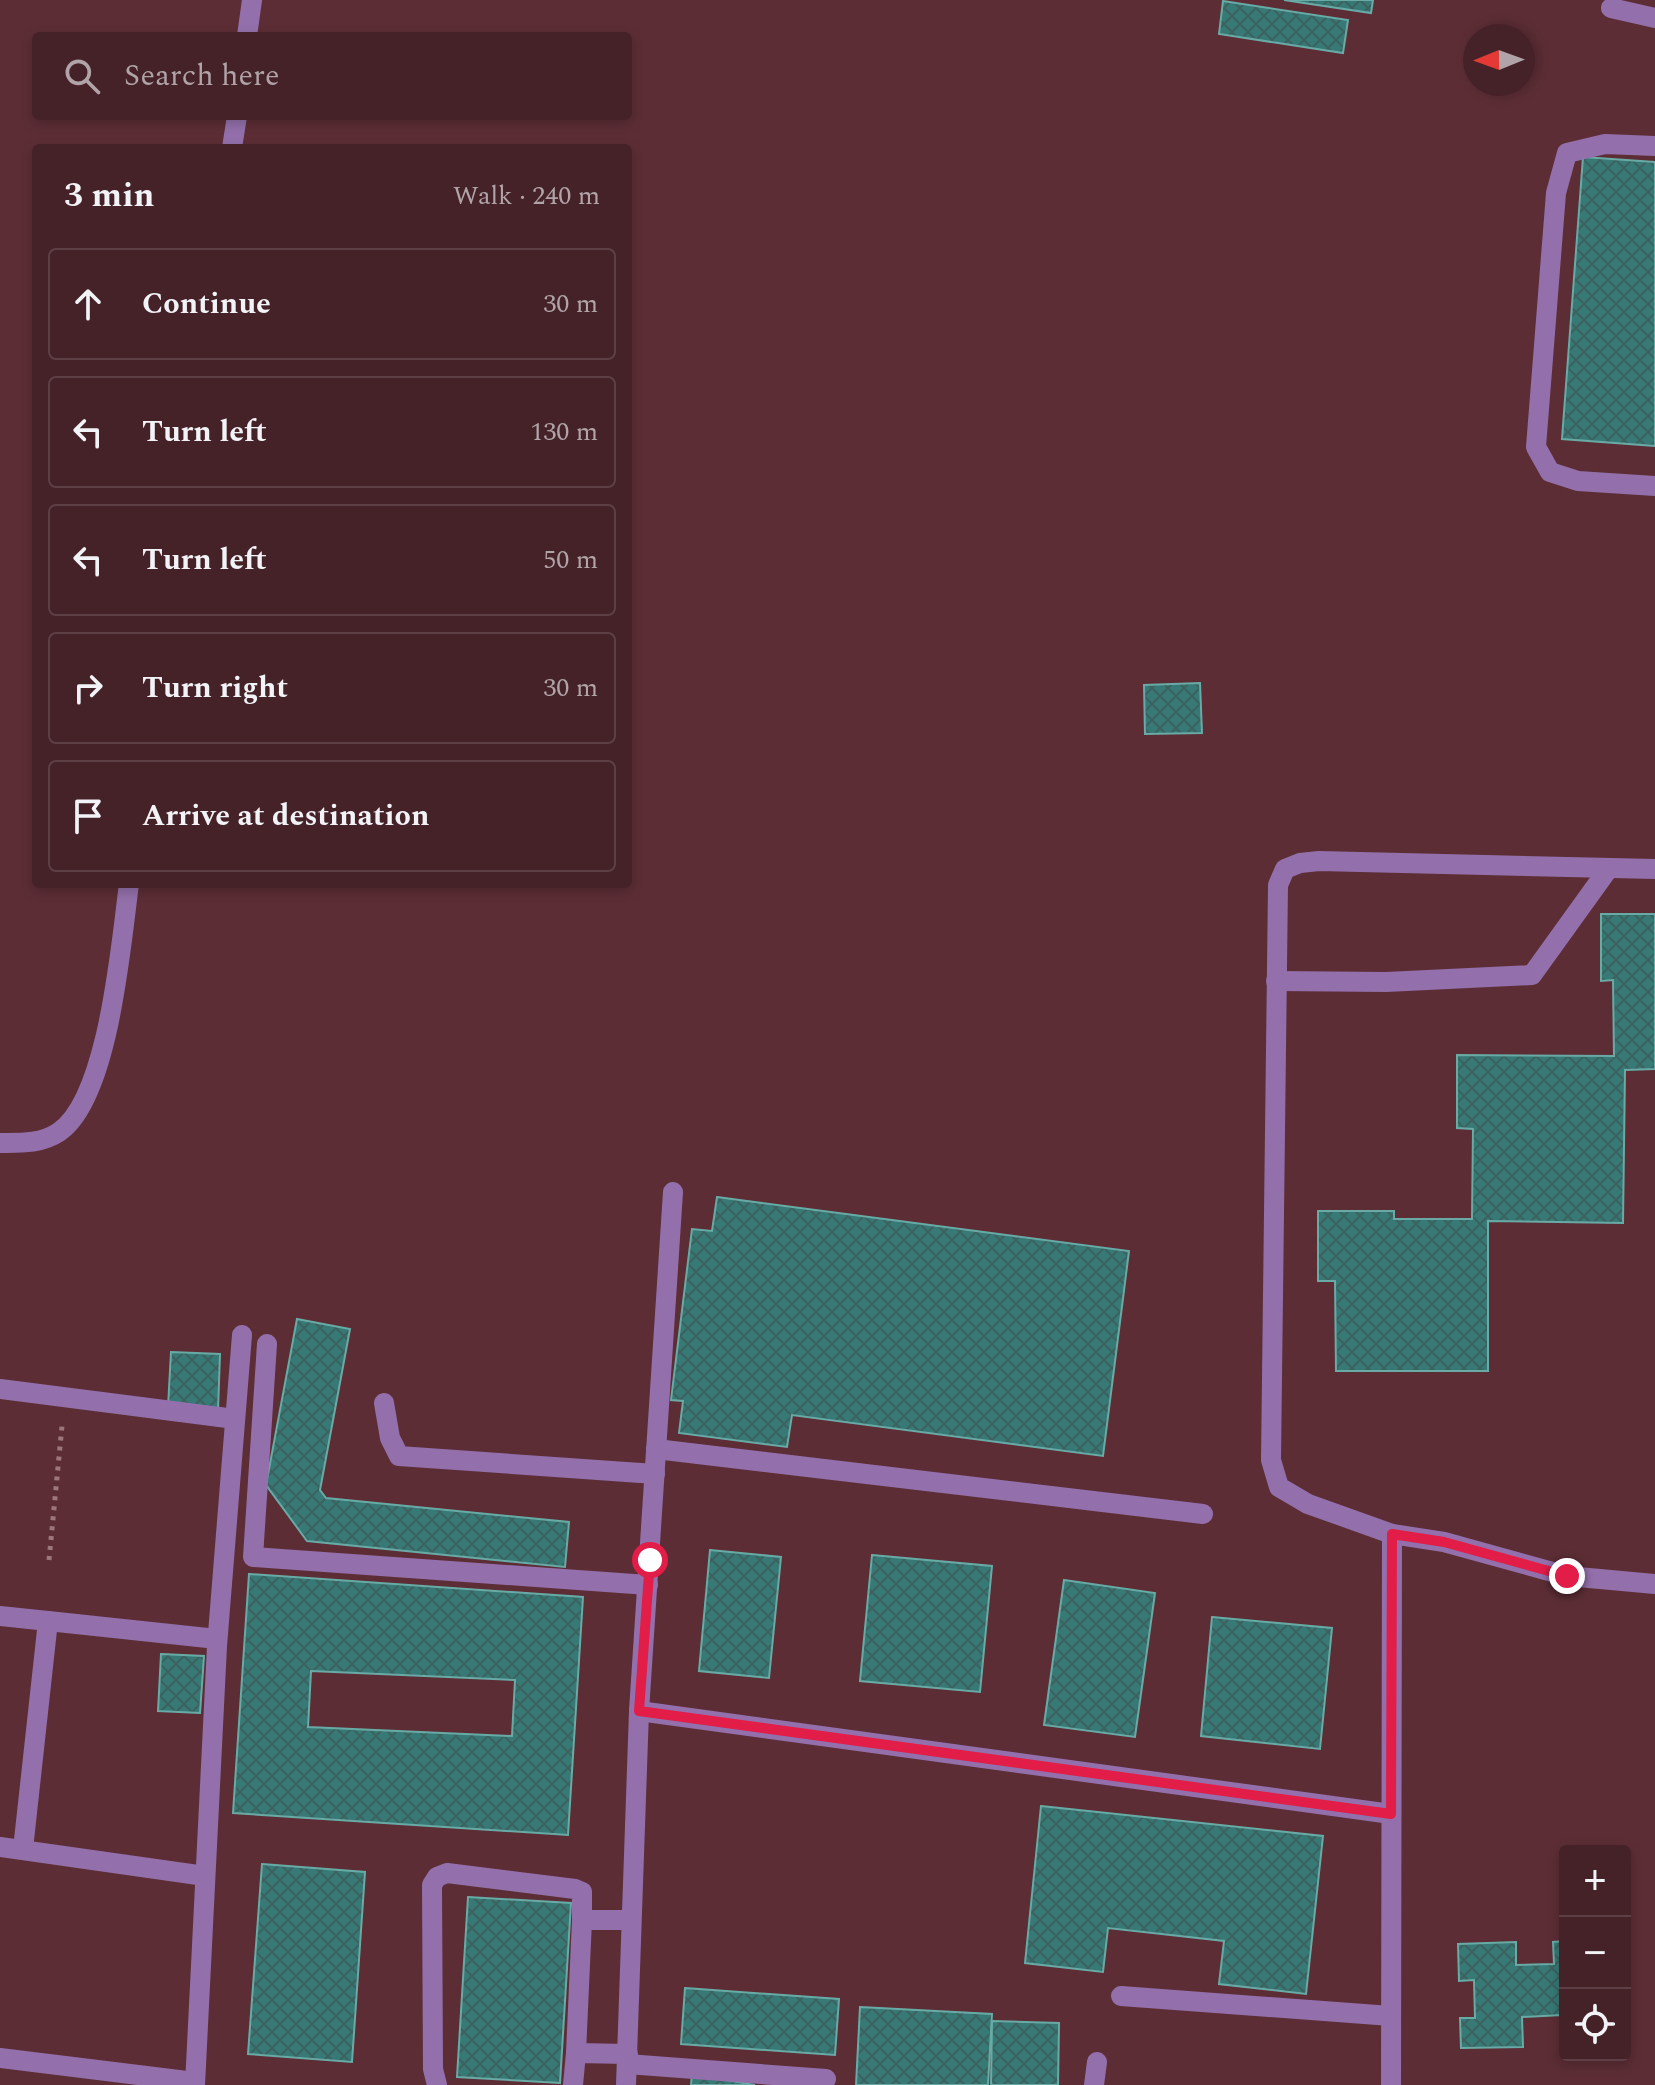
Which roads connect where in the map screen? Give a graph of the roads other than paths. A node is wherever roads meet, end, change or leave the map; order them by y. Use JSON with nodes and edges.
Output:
{"nodes":[{"id":1,"x":252,"y":0,"type":"edge"},
{"id":2,"x":1611,"y":8,"type":"dead end"},
{"id":3,"x":1655,"y":18,"type":"edge"},
{"id":4,"x":248,"y":32,"type":"edge"},
{"id":5,"x":236,"y":120,"type":"edge"},
{"id":6,"x":233,"y":144,"type":"edge"},
{"id":7,"x":1655,"y":146,"type":"edge"},
{"id":8,"x":1655,"y":486,"type":"edge"},
{"id":9,"x":1609,"y":868,"type":"junction"},
{"id":10,"x":1655,"y":869,"type":"edge"},
{"id":11,"x":128,"y":888,"type":"edge"},
{"id":12,"x":1276,"y":981,"type":"junction"},
{"id":13,"x":0,"y":1143,"type":"edge"},
{"id":14,"x":673,"y":1192,"type":"dead end"},
{"id":15,"x":242,"y":1335,"type":"dead end"},
{"id":16,"x":267,"y":1344,"type":"dead end"},
{"id":17,"x":0,"y":1389,"type":"edge"},
{"id":18,"x":384,"y":1403,"type":"dead end"},
{"id":19,"x":235,"y":1419,"type":"junction"},
{"id":20,"x":656,"y":1449,"type":"junction"},
{"id":21,"x":655,"y":1474,"type":"junction"},
{"id":22,"x":1203,"y":1514,"type":"dead end"},
{"id":23,"x":1392,"y":1534,"type":"junction"},
{"id":24,"x":1655,"y":1584,"type":"edge"},
{"id":25,"x":648,"y":1585,"type":"junction"},
{"id":26,"x":0,"y":1616,"type":"edge"},
{"id":27,"x":48,"y":1621,"type":"junction"},
{"id":28,"x":217,"y":1639,"type":"junction"},
{"id":29,"x":639,"y":1711,"type":"junction"},
{"id":30,"x":1391,"y":1814,"type":"junction"},
{"id":31,"x":0,"y":1847,"type":"edge"},
{"id":32,"x":23,"y":1849,"type":"junction"},
{"id":33,"x":205,"y":1876,"type":"junction"},
{"id":34,"x":582,"y":1920,"type":"junction"},
{"id":35,"x":631,"y":1920,"type":"junction"},
{"id":36,"x":1121,"y":1996,"type":"dead end"},
{"id":37,"x":1391,"y":2016,"type":"junction"},
{"id":38,"x":576,"y":2053,"type":"junction"},
{"id":39,"x":0,"y":2058,"type":"edge"},
{"id":40,"x":627,"y":2059,"type":"junction"},
{"id":41,"x":1097,"y":2062,"type":"dead end"},
{"id":42,"x":826,"y":2079,"type":"dead end"},
{"id":43,"x":195,"y":2084,"type":"edge"},
{"id":44,"x":437,"y":2085,"type":"edge"},
{"id":45,"x":573,"y":2085,"type":"edge"},
{"id":46,"x":626,"y":2085,"type":"edge"},
{"id":47,"x":1094,"y":2085,"type":"edge"},
{"id":48,"x":1391,"y":2085,"type":"edge"}],
"edges":[{"from":1,"to":4,"type":"street"},
{"from":2,"to":3,"type":"street"},
{"from":5,"to":6,"type":"street"},
{"from":7,"to":8,"type":"street"},
{"from":9,"to":10,"type":"street"},
{"from":9,"to":12,"type":"street"},
{"from":9,"to":12,"type":"street"},
{"from":11,"to":13,"type":"street"},
{"from":12,"to":23,"type":"street"},
{"from":14,"to":20,"type":"street"},
{"from":15,"to":19,"type":"street"},
{"from":16,"to":25,"type":"street"},
{"from":17,"to":19,"type":"street"},
{"from":18,"to":21,"type":"street"},
{"from":19,"to":28,"type":"street"},
{"from":20,"to":21,"type":"street"},
{"from":20,"to":22,"type":"street"},
{"from":21,"to":25,"type":"street"},
{"from":23,"to":24,"type":"street"},
{"from":23,"to":30,"type":"street"},
{"from":25,"to":29,"type":"street"},
{"from":26,"to":27,"type":"street"},
{"from":27,"to":28,"type":"street"},
{"from":27,"to":32,"type":"street"},
{"from":28,"to":33,"type":"street"},
{"from":29,"to":30,"type":"street"},
{"from":29,"to":35,"type":"street"},
{"from":30,"to":37,"type":"street"},
{"from":31,"to":32,"type":"street"},
{"from":32,"to":33,"type":"street"},
{"from":33,"to":43,"type":"street"},
{"from":34,"to":35,"type":"street"},
{"from":34,"to":38,"type":"street"},
{"from":34,"to":44,"type":"street"},
{"from":35,"to":40,"type":"street"},
{"from":36,"to":37,"type":"street"},
{"from":37,"to":48,"type":"street"},
{"from":38,"to":40,"type":"street"},
{"from":38,"to":45,"type":"street"},
{"from":39,"to":43,"type":"street"},
{"from":40,"to":42,"type":"street"},
{"from":40,"to":46,"type":"street"},
{"from":41,"to":47,"type":"street"}]}
